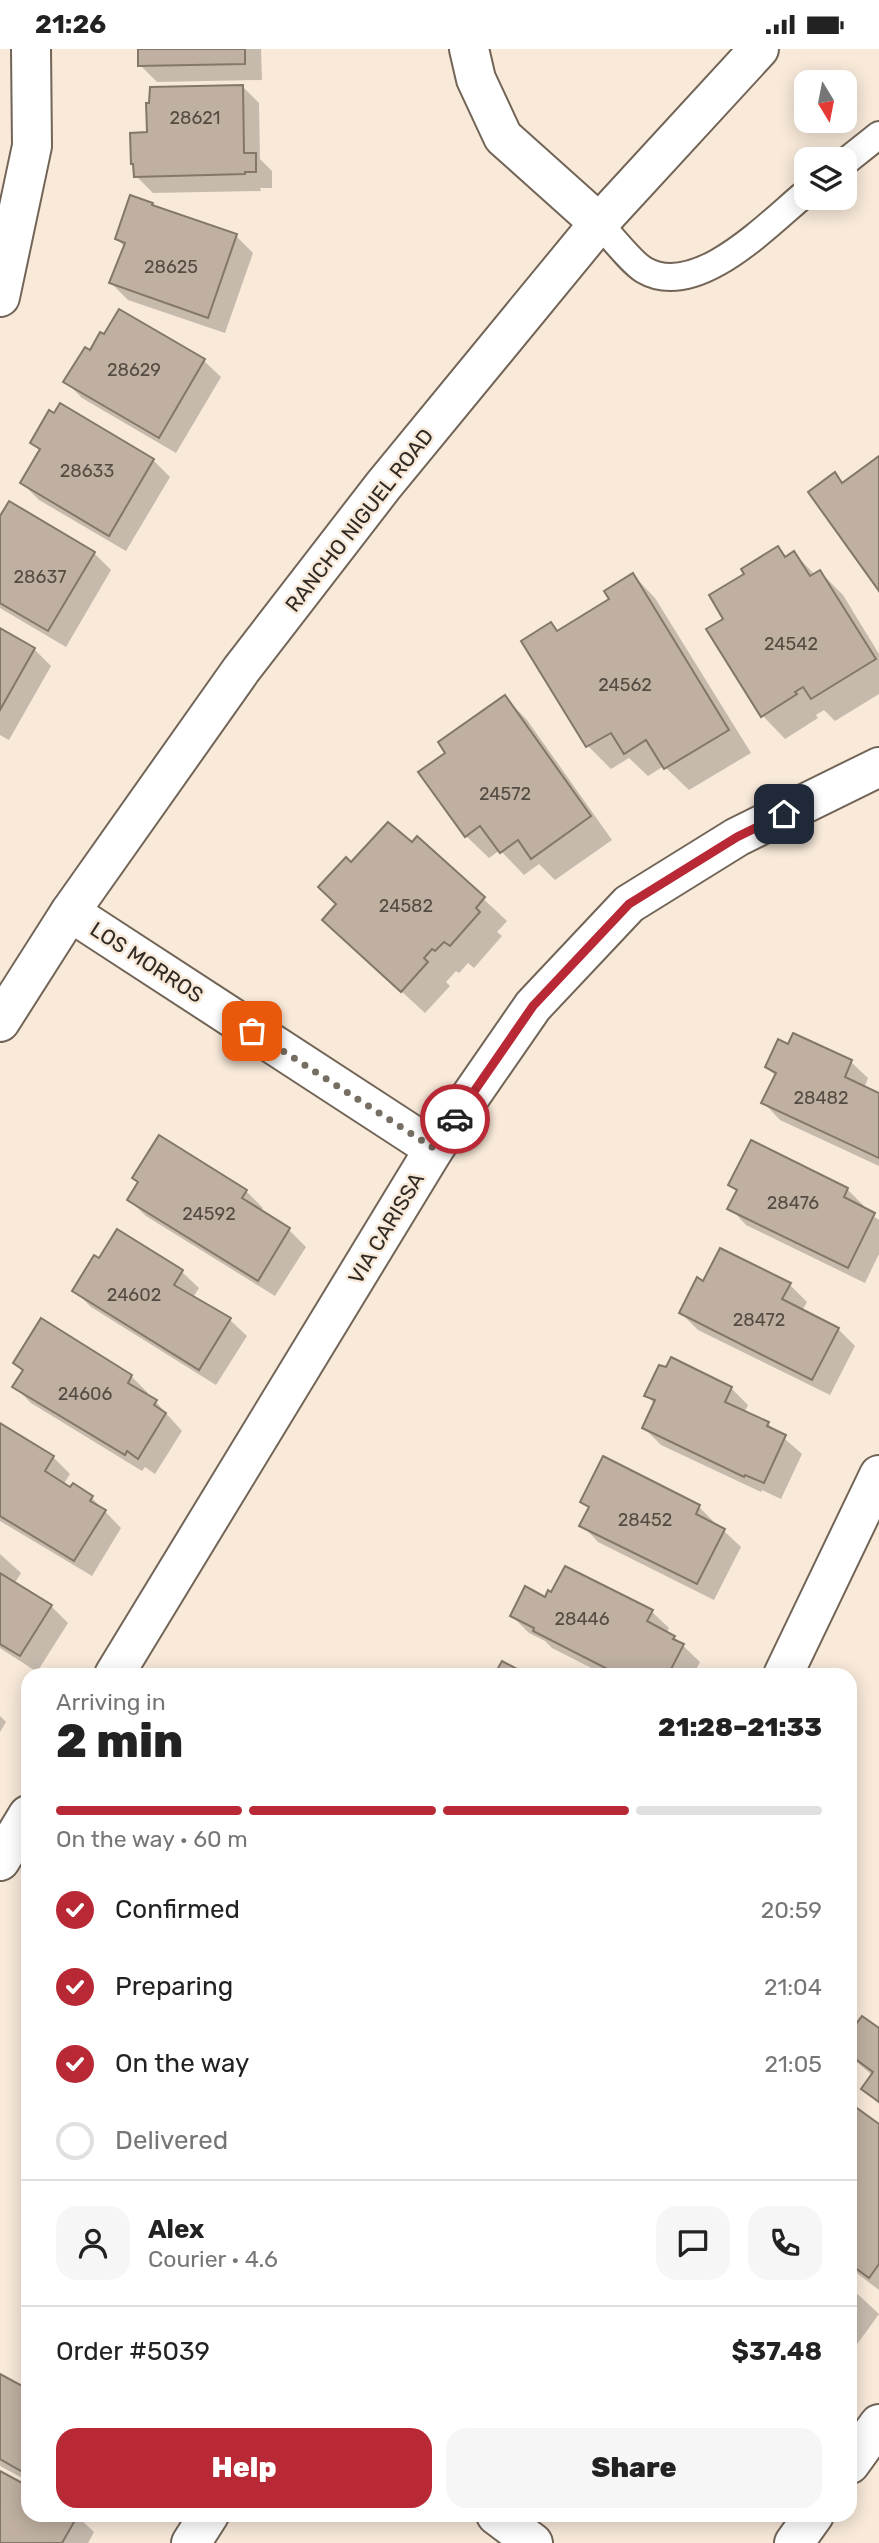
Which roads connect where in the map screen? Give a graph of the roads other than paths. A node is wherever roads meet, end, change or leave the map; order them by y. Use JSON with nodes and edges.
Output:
{"nodes":[{"id":1,"x":31,"y":49,"type":"edge"},
{"id":2,"x":469,"y":49,"type":"edge"},
{"id":3,"x":759,"y":49,"type":"edge"},
{"id":4,"x":879,"y":135,"type":"edge"},
{"id":5,"x":857,"y":152,"type":"edge"},
{"id":6,"x":794,"y":203,"type":"edge"},
{"id":7,"x":599,"y":223,"type":"junction"},
{"id":8,"x":0,"y":297,"type":"edge"},
{"id":9,"x":879,"y":767,"type":"edge"},
{"id":10,"x":70,"y":912,"type":"junction"},
{"id":11,"x":0,"y":1023,"type":"edge"},
{"id":12,"x":435,"y":1149,"type":"junction"},
{"id":13,"x":879,"y":1475,"type":"edge"},
{"id":14,"x":118,"y":1668,"type":"edge"},
{"id":15,"x":786,"y":1668,"type":"edge"},
{"id":16,"x":21,"y":1826,"type":"edge"},
{"id":17,"x":0,"y":1861,"type":"edge"},
{"id":18,"x":879,"y":2424,"type":"edge"},
{"id":19,"x":857,"y":2454,"type":"edge"},
{"id":20,"x":204,"y":2522,"type":"edge"},
{"id":21,"x":504,"y":2522,"type":"edge"},
{"id":22,"x":809,"y":2522,"type":"edge"},
{"id":23,"x":191,"y":2543,"type":"edge"},
{"id":24,"x":533,"y":2543,"type":"edge"},
{"id":25,"x":794,"y":2543,"type":"edge"}],
"edges":[{"from":1,"to":8,"type":"street"},
{"from":2,"to":7,"type":"street"},
{"from":3,"to":7,"type":"street","name":"RANCHO NIGUEL ROAD"},
{"from":4,"to":5,"type":"lane"},
{"from":6,"to":7,"type":"lane"},
{"from":7,"to":10,"type":"street","name":"RANCHO NIGUEL ROAD"},
{"from":9,"to":12,"type":"street","name":"VIA CARISSA"},
{"from":10,"to":11,"type":"street","name":"RANCHO NIGUEL ROAD"},
{"from":10,"to":12,"type":"street","name":"LOS MORROS"},
{"from":12,"to":14,"type":"street","name":"VIA CARISSA"},
{"from":13,"to":15,"type":"street"},
{"from":16,"to":17,"type":"street"},
{"from":18,"to":19,"type":"street"},
{"from":20,"to":23,"type":"street"},
{"from":21,"to":24,"type":"street"},
{"from":22,"to":25,"type":"street"}]}
